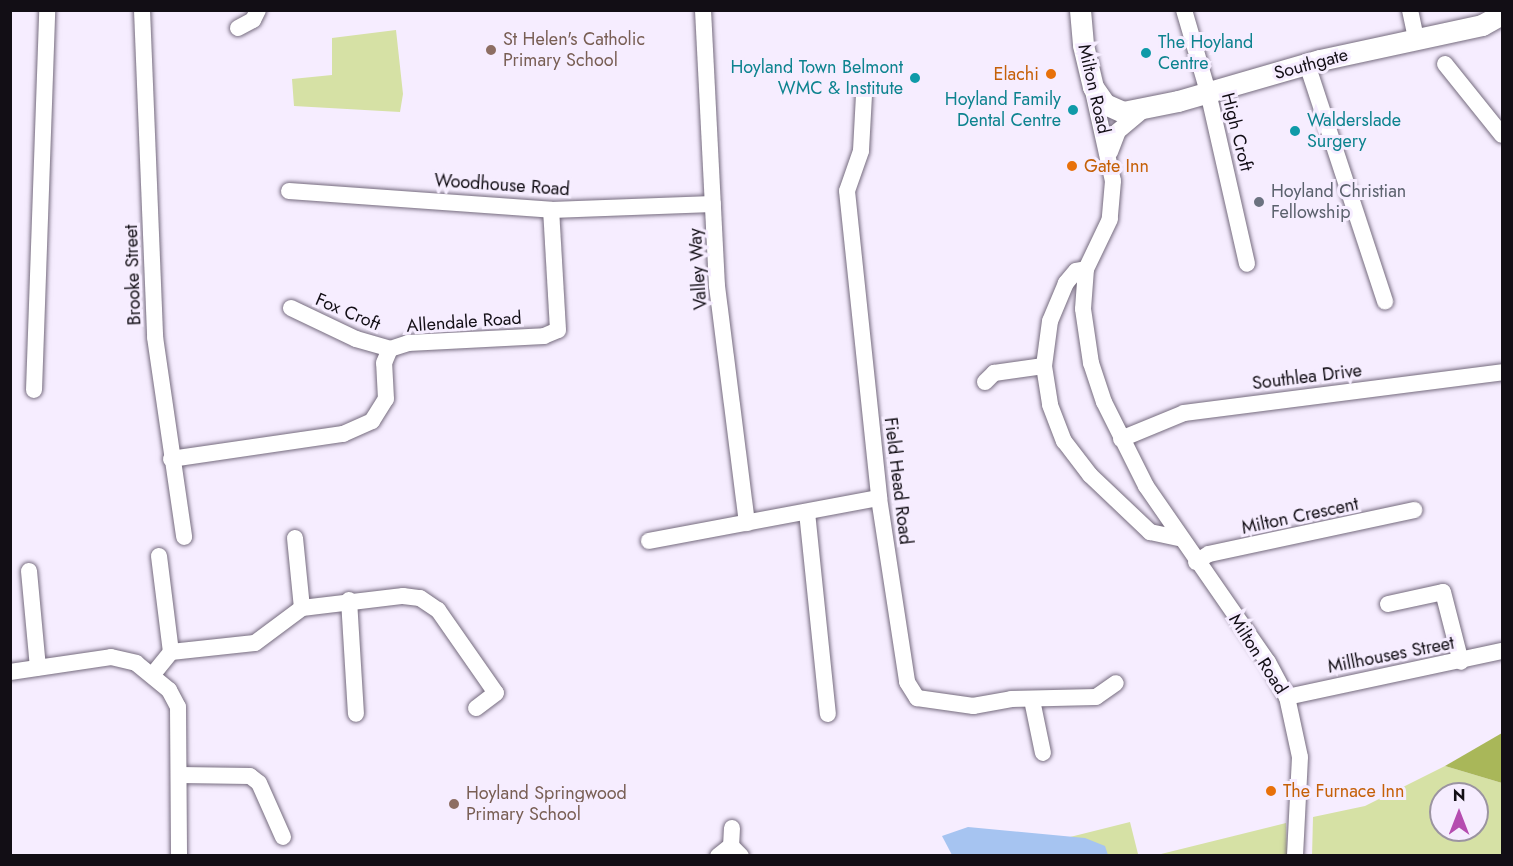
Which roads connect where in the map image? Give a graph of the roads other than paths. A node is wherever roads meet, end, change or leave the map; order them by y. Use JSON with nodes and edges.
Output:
{"nodes":[{"id":1,"x":47,"y":10,"type":"edge"},
{"id":2,"x":142,"y":10,"type":"edge"},
{"id":3,"x":258,"y":10,"type":"edge"},
{"id":4,"x":703,"y":10,"type":"edge"},
{"id":5,"x":1184,"y":10,"type":"edge"},
{"id":6,"x":1410,"y":10,"type":"edge"},
{"id":7,"x":1503,"y":14,"type":"edge"},
{"id":8,"x":1078,"y":15,"type":"edge"},
{"id":9,"x":238,"y":27,"type":"dead end"},
{"id":10,"x":1416,"y":38,"type":"junction"},
{"id":11,"x":1307,"y":64,"type":"junction"},
{"id":12,"x":1445,"y":64,"type":"dead end"},
{"id":13,"x":1093,"y":87,"type":"junction"},
{"id":14,"x":1208,"y":92,"type":"junction"},
{"id":15,"x":864,"y":95,"type":"dead end"},
{"id":16,"x":1145,"y":108,"type":"junction"},
{"id":17,"x":1503,"y":135,"type":"edge"},
{"id":18,"x":1110,"y":152,"type":"junction"},
{"id":19,"x":288,"y":191,"type":"dead end"},
{"id":20,"x":712,"y":204,"type":"junction"},
{"id":21,"x":551,"y":210,"type":"junction"},
{"id":22,"x":1247,"y":264,"type":"dead end"},
{"id":23,"x":1086,"y":269,"type":"junction"},
{"id":24,"x":1385,"y":301,"type":"dead end"},
{"id":25,"x":291,"y":308,"type":"dead end"},
{"id":26,"x":390,"y":349,"type":"junction"},
{"id":27,"x":1044,"y":366,"type":"junction"},
{"id":28,"x":1503,"y":372,"type":"edge"},
{"id":29,"x":985,"y":381,"type":"dead end"},
{"id":30,"x":34,"y":390,"type":"dead end"},
{"id":31,"x":1121,"y":439,"type":"junction"},
{"id":32,"x":171,"y":459,"type":"junction"},
{"id":33,"x":879,"y":498,"type":"junction"},
{"id":34,"x":1414,"y":510,"type":"dead end"},
{"id":35,"x":807,"y":512,"type":"junction"},
{"id":36,"x":747,"y":523,"type":"junction"},
{"id":37,"x":184,"y":537,"type":"dead end"},
{"id":38,"x":295,"y":538,"type":"dead end"},
{"id":39,"x":1179,"y":538,"type":"junction"},
{"id":40,"x":649,"y":541,"type":"dead end"},
{"id":41,"x":159,"y":556,"type":"dead end"},
{"id":42,"x":1196,"y":561,"type":"junction"},
{"id":43,"x":29,"y":571,"type":"dead end"},
{"id":44,"x":349,"y":600,"type":"junction"},
{"id":45,"x":1388,"y":604,"type":"dead end"},
{"id":46,"x":302,"y":608,"type":"junction"},
{"id":47,"x":1503,"y":651,"type":"edge"},
{"id":48,"x":171,"y":652,"type":"junction"},
{"id":49,"x":1461,"y":662,"type":"junction"},
{"id":50,"x":38,"y":668,"type":"junction"},
{"id":51,"x":10,"y":672,"type":"edge"},
{"id":52,"x":154,"y":674,"type":"junction"},
{"id":53,"x":1116,"y":683,"type":"dead end"},
{"id":54,"x":1287,"y":697,"type":"junction"},
{"id":55,"x":1032,"y":700,"type":"junction"},
{"id":56,"x":476,"y":708,"type":"dead end"},
{"id":57,"x":356,"y":714,"type":"dead end"},
{"id":58,"x":828,"y":714,"type":"dead end"},
{"id":59,"x":1043,"y":753,"type":"dead end"},
{"id":60,"x":180,"y":775,"type":"junction"},
{"id":61,"x":732,"y":828,"type":"dead end"},
{"id":62,"x":283,"y":837,"type":"dead end"},
{"id":63,"x":730,"y":852,"type":"edge"},
{"id":64,"x":179,"y":855,"type":"edge"},
{"id":65,"x":1295,"y":855,"type":"edge"}],
"edges":[{"from":1,"to":30,"type":"street"},
{"from":2,"to":32,"type":"street","name":"Brooke Street"},
{"from":3,"to":9,"type":"street"},
{"from":4,"to":20,"type":"street","name":"Valley Way"},
{"from":5,"to":14,"type":"street","name":"High Croft"},
{"from":6,"to":10,"type":"street"},
{"from":7,"to":10,"type":"main road","name":"Southgate"},
{"from":8,"to":13,"type":"main road","name":"Milton Road"},
{"from":10,"to":11,"type":"main road","name":"Southgate"},
{"from":11,"to":14,"type":"main road","name":"Southgate"},
{"from":11,"to":24,"type":"street"},
{"from":12,"to":17,"type":"street"},
{"from":13,"to":16,"type":"main road","name":"Southgate"},
{"from":13,"to":18,"type":"street","name":"Milton Road"},
{"from":14,"to":16,"type":"main road","name":"Southgate"},
{"from":14,"to":22,"type":"street","name":"High Croft"},
{"from":15,"to":33,"type":"street","name":"Field Head Road"},
{"from":16,"to":18,"type":"street","name":"Milton Road"},
{"from":18,"to":23,"type":"street","name":"Milton Road"},
{"from":19,"to":21,"type":"street","name":"Woodhouse Road"},
{"from":20,"to":21,"type":"street","name":"Woodhouse Road"},
{"from":20,"to":36,"type":"street","name":"Valley Way"},
{"from":21,"to":26,"type":"street","name":"Allendale Road"},
{"from":23,"to":27,"type":"street","name":"Milton Road"},
{"from":23,"to":31,"type":"street","name":"Milton Road"},
{"from":25,"to":26,"type":"street","name":"Fox Croft"},
{"from":26,"to":32,"type":"street","name":"Allendale Road"},
{"from":27,"to":29,"type":"street"},
{"from":27,"to":39,"type":"street","name":"Milton Road"},
{"from":28,"to":31,"type":"street","name":"Southlea Drive"},
{"from":31,"to":39,"type":"street","name":"Milton Road"},
{"from":32,"to":37,"type":"street","name":"Brooke Street"},
{"from":33,"to":35,"type":"street"},
{"from":33,"to":55,"type":"street","name":"Field Head Road"},
{"from":34,"to":42,"type":"street","name":"Milton Crescent"},
{"from":35,"to":36,"type":"street"},
{"from":35,"to":58,"type":"street"},
{"from":36,"to":40,"type":"street"},
{"from":38,"to":46,"type":"street"},
{"from":39,"to":42,"type":"street","name":"Milton Road"},
{"from":41,"to":48,"type":"street"},
{"from":42,"to":54,"type":"street","name":"Milton Road"},
{"from":43,"to":50,"type":"street"},
{"from":44,"to":46,"type":"street"},
{"from":44,"to":56,"type":"street"},
{"from":44,"to":57,"type":"street"},
{"from":45,"to":49,"type":"street"},
{"from":46,"to":48,"type":"street"},
{"from":47,"to":49,"type":"street","name":"Millhouses Street"},
{"from":48,"to":52,"type":"street"},
{"from":49,"to":54,"type":"street","name":"Millhouses Street"},
{"from":50,"to":51,"type":"street"},
{"from":50,"to":52,"type":"street"},
{"from":52,"to":60,"type":"street"},
{"from":53,"to":55,"type":"street","name":"Field Head Road"},
{"from":54,"to":65,"type":"street","name":"Milton Road"},
{"from":55,"to":59,"type":"street"},
{"from":60,"to":62,"type":"street"},
{"from":60,"to":64,"type":"street"},
{"from":61,"to":63,"type":"street"}]}
